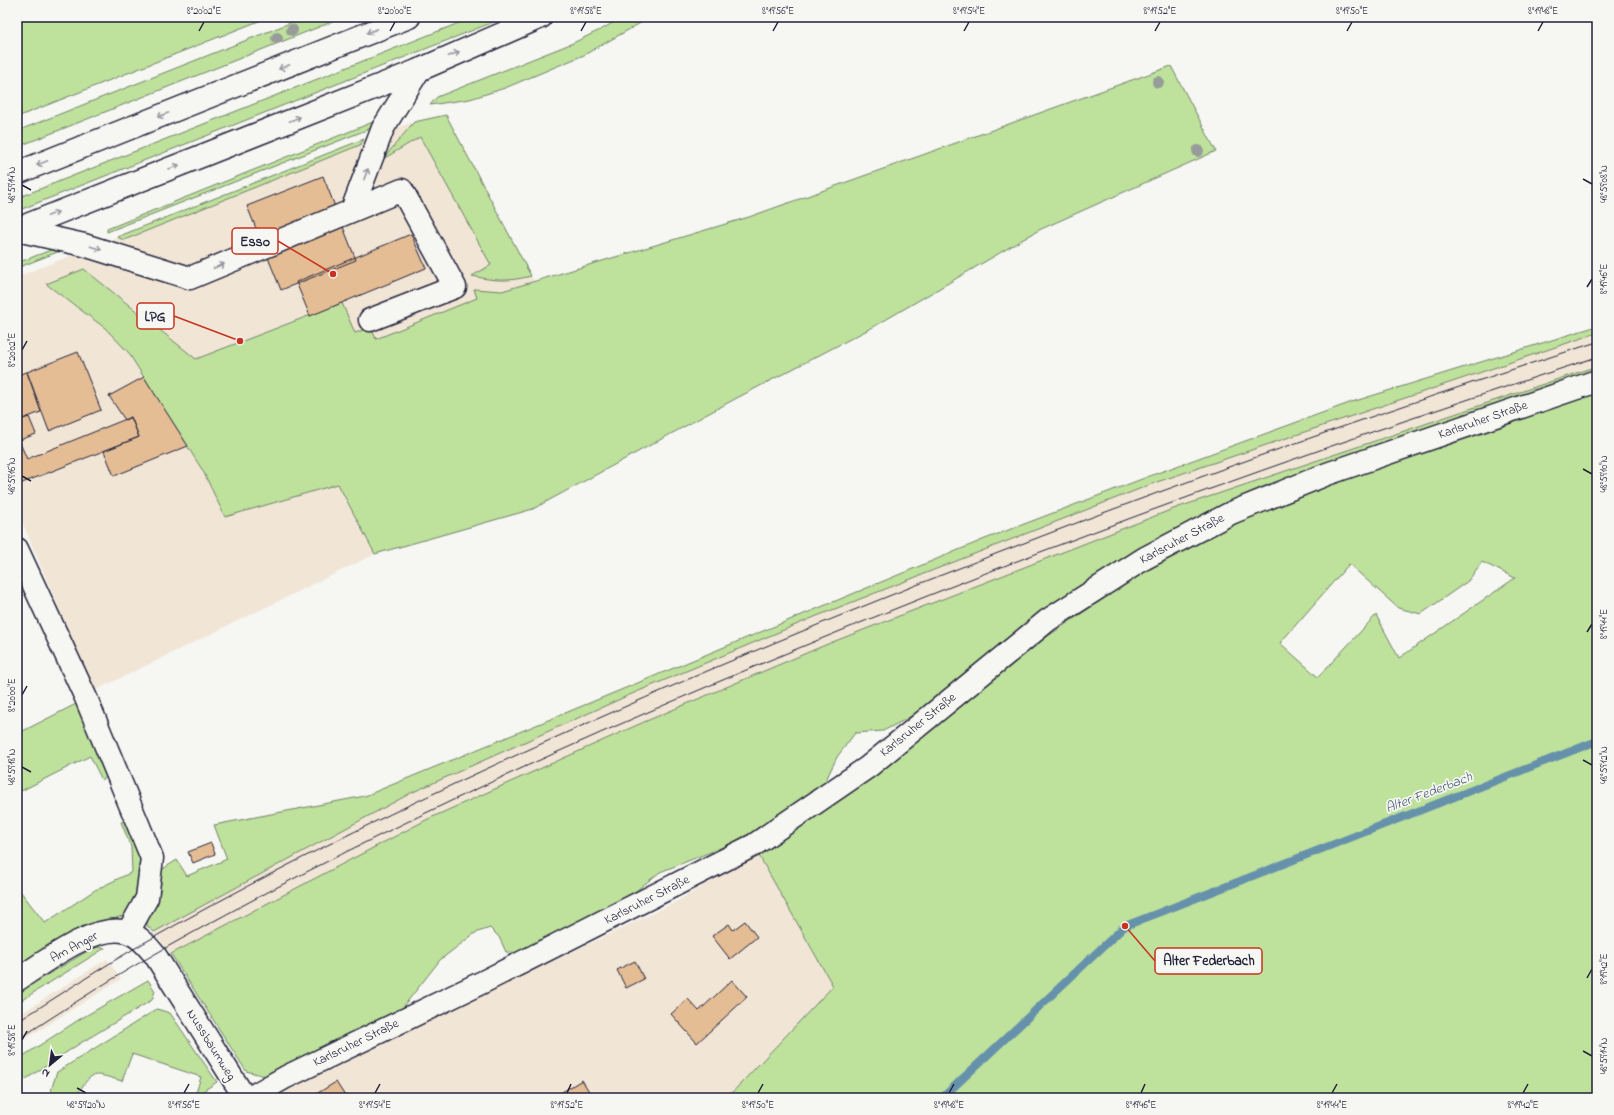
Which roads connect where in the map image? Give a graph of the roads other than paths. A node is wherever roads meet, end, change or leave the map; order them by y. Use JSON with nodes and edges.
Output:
{"nodes":[{"id":1,"x":408,"y":17,"type":"edge"},
{"id":2,"x":541,"y":17,"type":"edge"},
{"id":3,"x":419,"y":70,"type":"junction"},
{"id":4,"x":17,"y":173,"type":"edge"},
{"id":5,"x":352,"y":210,"type":"junction"},
{"id":6,"x":17,"y":230,"type":"edge"},
{"id":7,"x":370,"y":320,"type":"dead end"},
{"id":8,"x":1597,"y":381,"type":"edge"},
{"id":9,"x":17,"y":549,"type":"edge"},
{"id":10,"x":128,"y":932,"type":"junction"},
{"id":11,"x":17,"y":980,"type":"edge"},
{"id":12,"x":245,"y":1098,"type":"edge"},
{"id":13,"x":249,"y":1098,"type":"edge"}],
"edges":[{"from":1,"to":4,"type":"main road","one_way":true},
{"from":3,"to":2,"type":"main road","one_way":true},
{"from":5,"to":3,"type":"main road","one_way":true},
{"from":6,"to":3,"type":"main road","one_way":true},
{"from":6,"to":5,"type":"main road","one_way":true},
{"from":5,"to":7,"type":"main road"},
{"from":8,"to":13,"type":"main road","name":"Karlsruher Straße"},
{"from":9,"to":10,"type":"main road"},
{"from":10,"to":11,"type":"main road","name":"Am Anger"},
{"from":10,"to":12,"type":"main road","name":"Nussbaumweg"}]}
